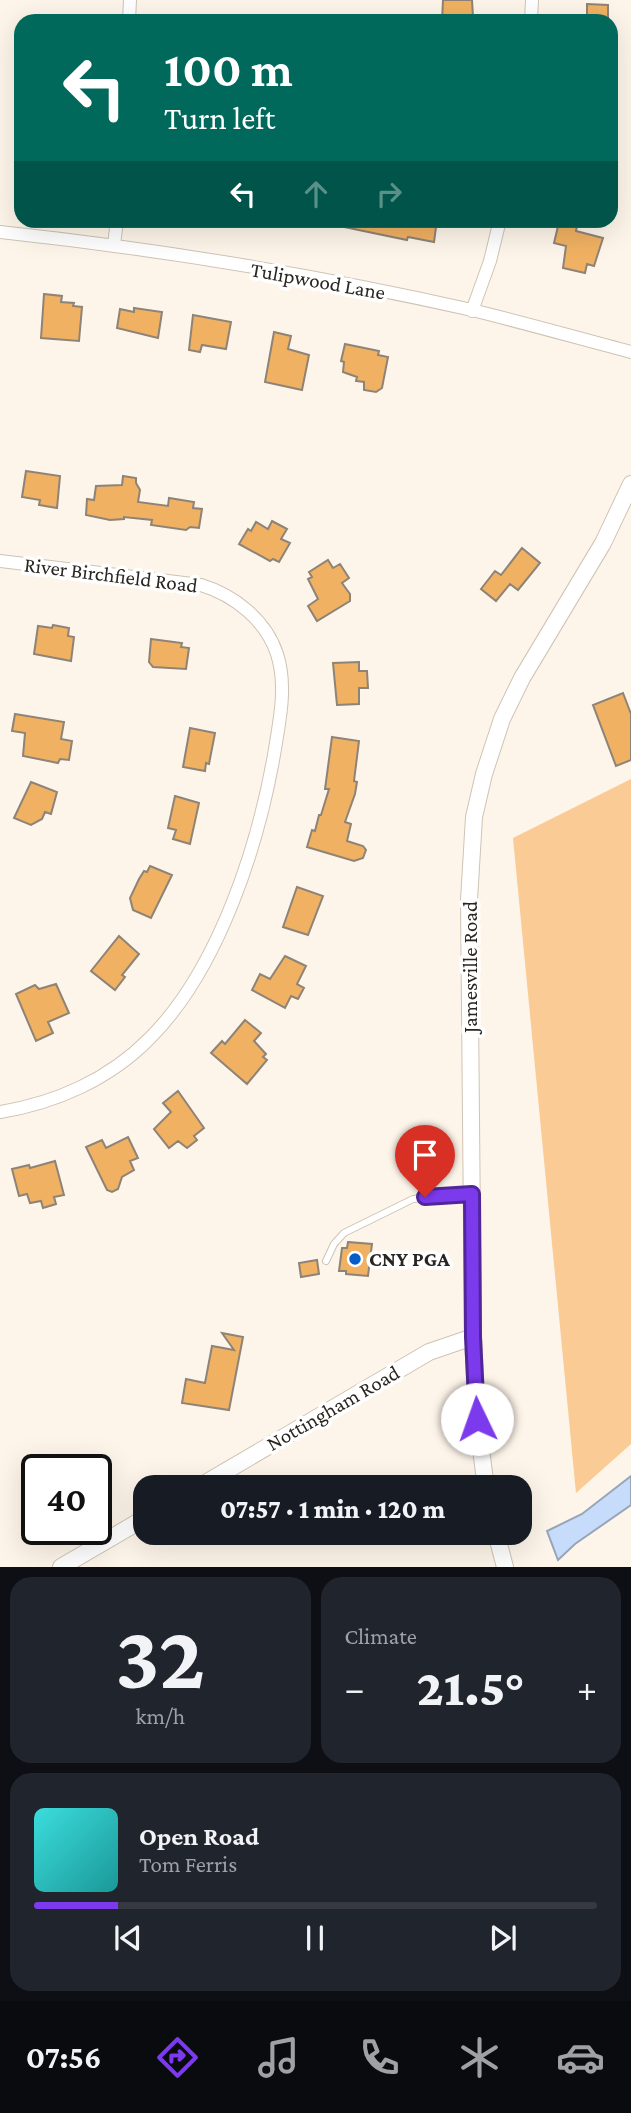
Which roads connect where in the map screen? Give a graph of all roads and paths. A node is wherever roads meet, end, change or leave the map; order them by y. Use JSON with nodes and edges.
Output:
{"nodes":[{"id":1,"x":116,"y":228,"type":"edge"},
{"id":2,"x":498,"y":228,"type":"edge"},
{"id":3,"x":0,"y":232,"type":"edge"},
{"id":4,"x":114,"y":245,"type":"junction"},
{"id":5,"x":472,"y":311,"type":"junction"},
{"id":6,"x":631,"y":352,"type":"edge"},
{"id":7,"x":631,"y":484,"type":"edge"},
{"id":8,"x":0,"y":561,"type":"edge"},
{"id":9,"x":0,"y":1112,"type":"edge"},
{"id":10,"x":472,"y":1194,"type":"junction"},
{"id":11,"x":326,"y":1261,"type":"dead end"},
{"id":12,"x":473,"y":1337,"type":"junction"},
{"id":13,"x":219,"y":1475,"type":"edge"},
{"id":14,"x":484,"y":1475,"type":"edge"},
{"id":15,"x":133,"y":1525,"type":"edge"},
{"id":16,"x":499,"y":1545,"type":"edge"},
{"id":17,"x":61,"y":1567,"type":"edge"},
{"id":18,"x":505,"y":1567,"type":"edge"}],
"edges":[{"from":1,"to":4,"type":"street"},
{"from":2,"to":5,"type":"street"},
{"from":3,"to":4,"type":"street","name":"Tulipwood Lane"},
{"from":4,"to":5,"type":"street","name":"Tulipwood Lane"},
{"from":5,"to":6,"type":"street","name":"Tulipwood Lane"},
{"from":7,"to":10,"type":"street","name":"Jamesville Road"},
{"from":8,"to":9,"type":"street","name":"River Birchfield Road"},
{"from":10,"to":11,"type":"lane"},
{"from":10,"to":12,"type":"street","name":"Jamesville Road"},
{"from":12,"to":13,"type":"street","name":"Nottingham Road"},
{"from":12,"to":14,"type":"street","name":"Jamesville Road"},
{"from":15,"to":17,"type":"street"},
{"from":16,"to":18,"type":"street"}]}
